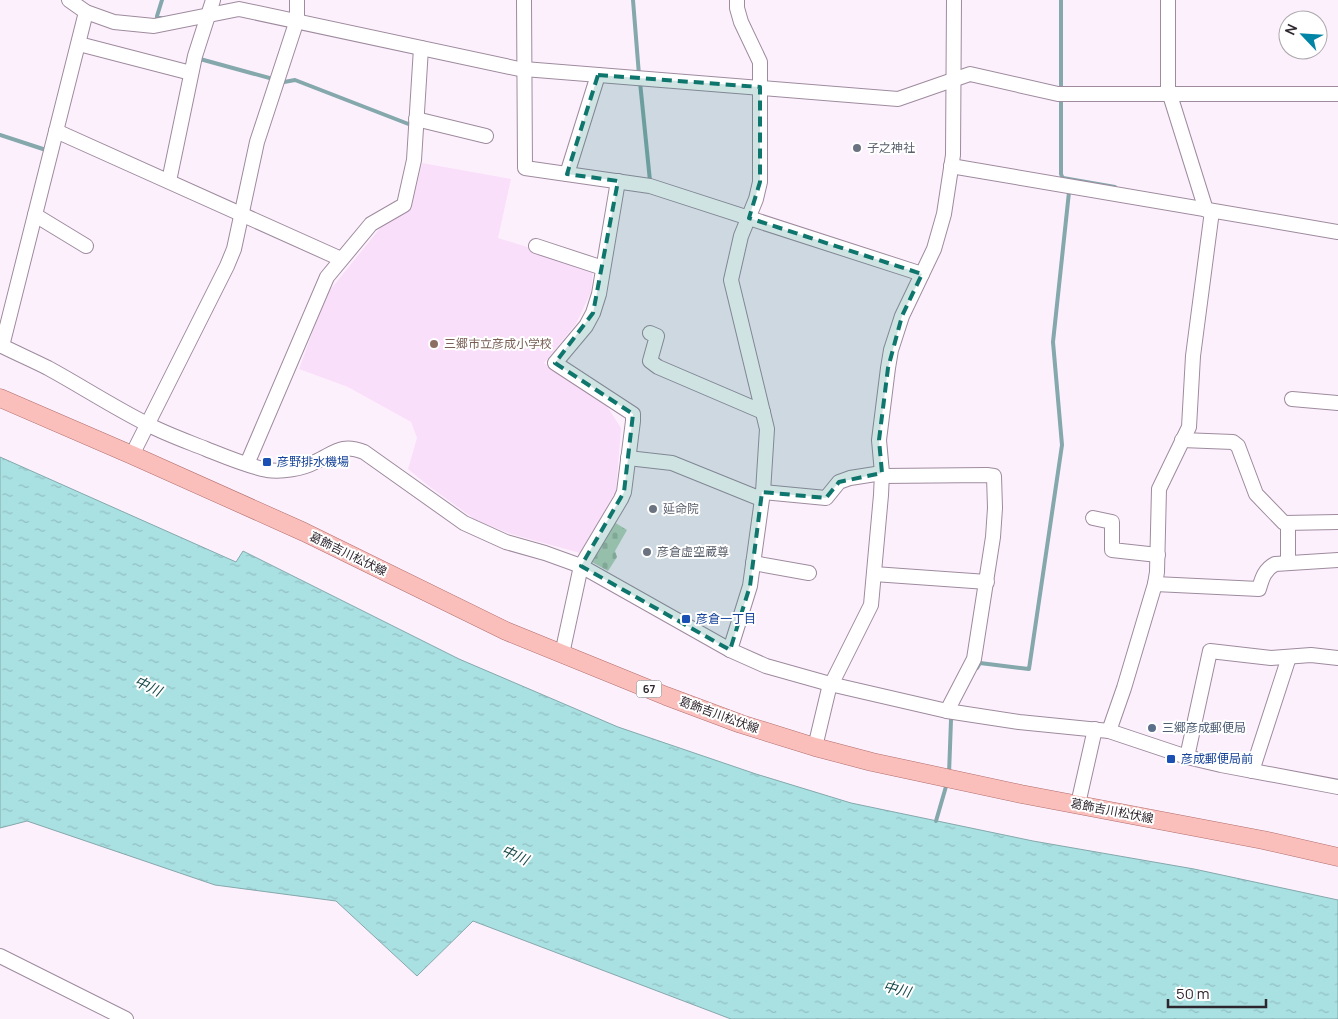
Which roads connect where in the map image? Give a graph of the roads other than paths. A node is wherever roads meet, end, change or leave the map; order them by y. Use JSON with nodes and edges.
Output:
{"nodes":[{"id":1,"x":70,"y":0,"type":"edge"},
{"id":2,"x":213,"y":0,"type":"edge"},
{"id":3,"x":297,"y":0,"type":"edge"},
{"id":4,"x":524,"y":0,"type":"edge"},
{"id":5,"x":737,"y":0,"type":"edge"},
{"id":6,"x":954,"y":0,"type":"edge"},
{"id":7,"x":1168,"y":0,"type":"edge"},
{"id":8,"x":86,"y":8,"type":"edge"},
{"id":9,"x":207,"y":16,"type":"junction"},
{"id":10,"x":297,"y":20,"type":"junction"},
{"id":11,"x":79,"y":44,"type":"junction"},
{"id":12,"x":421,"y":48,"type":"junction"},
{"id":13,"x":524,"y":70,"type":"junction"},
{"id":14,"x":191,"y":72,"type":"junction"},
{"id":15,"x":598,"y":75,"type":"junction"},
{"id":16,"x":954,"y":79,"type":"junction"},
{"id":17,"x":760,"y":87,"type":"junction"},
{"id":18,"x":1338,"y":94,"type":"edge"},
{"id":19,"x":1169,"y":95,"type":"junction"},
{"id":20,"x":416,"y":119,"type":"junction"},
{"id":21,"x":56,"y":131,"type":"junction"},
{"id":22,"x":486,"y":136,"type":"dead end"},
{"id":23,"x":951,"y":166,"type":"junction"},
{"id":24,"x":566,"y":174,"type":"junction"},
{"id":25,"x":169,"y":181,"type":"junction"},
{"id":26,"x":618,"y":181,"type":"junction"},
{"id":27,"x":1209,"y":210,"type":"junction"},
{"id":28,"x":242,"y":214,"type":"junction"},
{"id":29,"x":35,"y":215,"type":"junction"},
{"id":30,"x":749,"y":218,"type":"junction"},
{"id":31,"x":1338,"y":232,"type":"edge"},
{"id":32,"x":86,"y":246,"type":"dead end"},
{"id":33,"x":536,"y":246,"type":"dead end"},
{"id":34,"x":341,"y":259,"type":"junction"},
{"id":35,"x":603,"y":268,"type":"junction"},
{"id":36,"x":922,"y":274,"type":"junction"},
{"id":37,"x":650,"y":334,"type":"dead end"},
{"id":38,"x":1,"y":345,"type":"edge"},
{"id":39,"x":0,"y":398,"type":"edge"},
{"id":40,"x":1292,"y":399,"type":"dead end"},
{"id":41,"x":1338,"y":404,"type":"edge"},
{"id":42,"x":763,"y":412,"type":"junction"},
{"id":43,"x":148,"y":425,"type":"junction"},
{"id":44,"x":1182,"y":440,"type":"junction"},
{"id":45,"x":132,"y":455,"type":"junction"},
{"id":46,"x":628,"y":458,"type":"junction"},
{"id":47,"x":247,"y":464,"type":"junction"},
{"id":48,"x":882,"y":474,"type":"junction"},
{"id":49,"x":762,"y":496,"type":"junction"},
{"id":50,"x":1093,"y":518,"type":"dead end"},
{"id":51,"x":1338,"y":522,"type":"edge"},
{"id":52,"x":1288,"y":523,"type":"junction"},
{"id":53,"x":1158,"y":555,"type":"junction"},
{"id":54,"x":1338,"y":560,"type":"edge"},
{"id":55,"x":1288,"y":563,"type":"junction"},
{"id":56,"x":753,"y":564,"type":"junction"},
{"id":57,"x":582,"y":566,"type":"junction"},
{"id":58,"x":808,"y":573,"type":"dead end"},
{"id":59,"x":874,"y":574,"type":"junction"},
{"id":60,"x":987,"y":582,"type":"junction"},
{"id":61,"x":1155,"y":584,"type":"junction"},
{"id":62,"x":730,"y":650,"type":"junction"},
{"id":63,"x":562,"y":654,"type":"junction"},
{"id":64,"x":1289,"y":657,"type":"junction"},
{"id":65,"x":1338,"y":658,"type":"edge"},
{"id":66,"x":830,"y":684,"type":"junction"},
{"id":67,"x":947,"y":711,"type":"junction"},
{"id":68,"x":1102,"y":730,"type":"junction"},
{"id":69,"x":815,"y":747,"type":"junction"},
{"id":70,"x":1187,"y":757,"type":"junction"},
{"id":71,"x":1252,"y":771,"type":"junction"},
{"id":72,"x":1338,"y":787,"type":"edge"},
{"id":73,"x":1078,"y":804,"type":"junction"},
{"id":74,"x":1338,"y":857,"type":"edge"},
{"id":75,"x":0,"y":956,"type":"edge"},
{"id":76,"x":126,"y":1019,"type":"edge"}],
"edges":[{"from":1,"to":8,"type":"street"},
{"from":2,"to":9,"type":"street"},
{"from":3,"to":10,"type":"street"},
{"from":4,"to":13,"type":"street"},
{"from":5,"to":17,"type":"street"},
{"from":6,"to":16,"type":"street"},
{"from":7,"to":19,"type":"street"},
{"from":8,"to":9,"type":"street"},
{"from":8,"to":11,"type":"street"},
{"from":9,"to":10,"type":"street"},
{"from":9,"to":14,"type":"street"},
{"from":10,"to":12,"type":"street"},
{"from":10,"to":28,"type":"street"},
{"from":11,"to":14,"type":"street"},
{"from":11,"to":21,"type":"street"},
{"from":12,"to":13,"type":"street"},
{"from":12,"to":20,"type":"street"},
{"from":13,"to":15,"type":"street"},
{"from":13,"to":24,"type":"street"},
{"from":14,"to":25,"type":"street"},
{"from":15,"to":17,"type":"street"},
{"from":15,"to":24,"type":"street"},
{"from":16,"to":17,"type":"street"},
{"from":16,"to":19,"type":"street"},
{"from":16,"to":23,"type":"street"},
{"from":17,"to":30,"type":"street"},
{"from":18,"to":19,"type":"street"},
{"from":19,"to":27,"type":"street"},
{"from":20,"to":22,"type":"street"},
{"from":20,"to":34,"type":"street"},
{"from":21,"to":25,"type":"street"},
{"from":21,"to":29,"type":"street"},
{"from":23,"to":27,"type":"street"},
{"from":23,"to":36,"type":"street"},
{"from":24,"to":26,"type":"street"},
{"from":25,"to":28,"type":"street"},
{"from":26,"to":30,"type":"street"},
{"from":26,"to":35,"type":"street"},
{"from":27,"to":31,"type":"street"},
{"from":27,"to":44,"type":"street"},
{"from":28,"to":34,"type":"street"},
{"from":28,"to":43,"type":"street"},
{"from":29,"to":32,"type":"street"},
{"from":29,"to":38,"type":"street"},
{"from":30,"to":36,"type":"street"},
{"from":30,"to":42,"type":"street"},
{"from":33,"to":35,"type":"street"},
{"from":34,"to":47,"type":"street"},
{"from":35,"to":46,"type":"street"},
{"from":36,"to":48,"type":"street"},
{"from":37,"to":42,"type":"street"},
{"from":38,"to":43,"type":"street"},
{"from":39,"to":45,"type":"main road","name":"葛飾吉川松伏線","number":"67"},
{"from":40,"to":41,"type":"street"},
{"from":42,"to":49,"type":"street"},
{"from":43,"to":45,"type":"street"},
{"from":43,"to":47,"type":"street"},
{"from":44,"to":52,"type":"street"},
{"from":44,"to":53,"type":"street"},
{"from":45,"to":63,"type":"main road","name":"葛飾吉川松伏線","number":"67"},
{"from":46,"to":49,"type":"street"},
{"from":46,"to":57,"type":"street"},
{"from":47,"to":57,"type":"street"},
{"from":48,"to":49,"type":"street"},
{"from":48,"to":59,"type":"street"},
{"from":48,"to":60,"type":"street"},
{"from":49,"to":56,"type":"street"},
{"from":50,"to":53,"type":"street"},
{"from":51,"to":52,"type":"street"},
{"from":52,"to":55,"type":"street"},
{"from":53,"to":61,"type":"street"},
{"from":54,"to":55,"type":"street"},
{"from":55,"to":61,"type":"street"},
{"from":56,"to":58,"type":"street"},
{"from":56,"to":62,"type":"street"},
{"from":57,"to":62,"type":"street"},
{"from":57,"to":63,"type":"street"},
{"from":59,"to":60,"type":"street"},
{"from":59,"to":66,"type":"street"},
{"from":60,"to":67,"type":"street"},
{"from":61,"to":68,"type":"street"},
{"from":62,"to":66,"type":"street"},
{"from":63,"to":69,"type":"main road","name":"葛飾吉川松伏線","number":"67"},
{"from":64,"to":65,"type":"street"},
{"from":64,"to":70,"type":"street"},
{"from":64,"to":71,"type":"street"},
{"from":66,"to":67,"type":"street"},
{"from":66,"to":69,"type":"street"},
{"from":67,"to":68,"type":"street"},
{"from":68,"to":70,"type":"street"},
{"from":68,"to":73,"type":"street"},
{"from":69,"to":73,"type":"main road","name":"葛飾吉川松伏線","number":"67"},
{"from":70,"to":71,"type":"street"},
{"from":71,"to":72,"type":"street"},
{"from":73,"to":74,"type":"main road","name":"葛飾吉川松伏線","number":"67"},
{"from":75,"to":76,"type":"street"}]}
